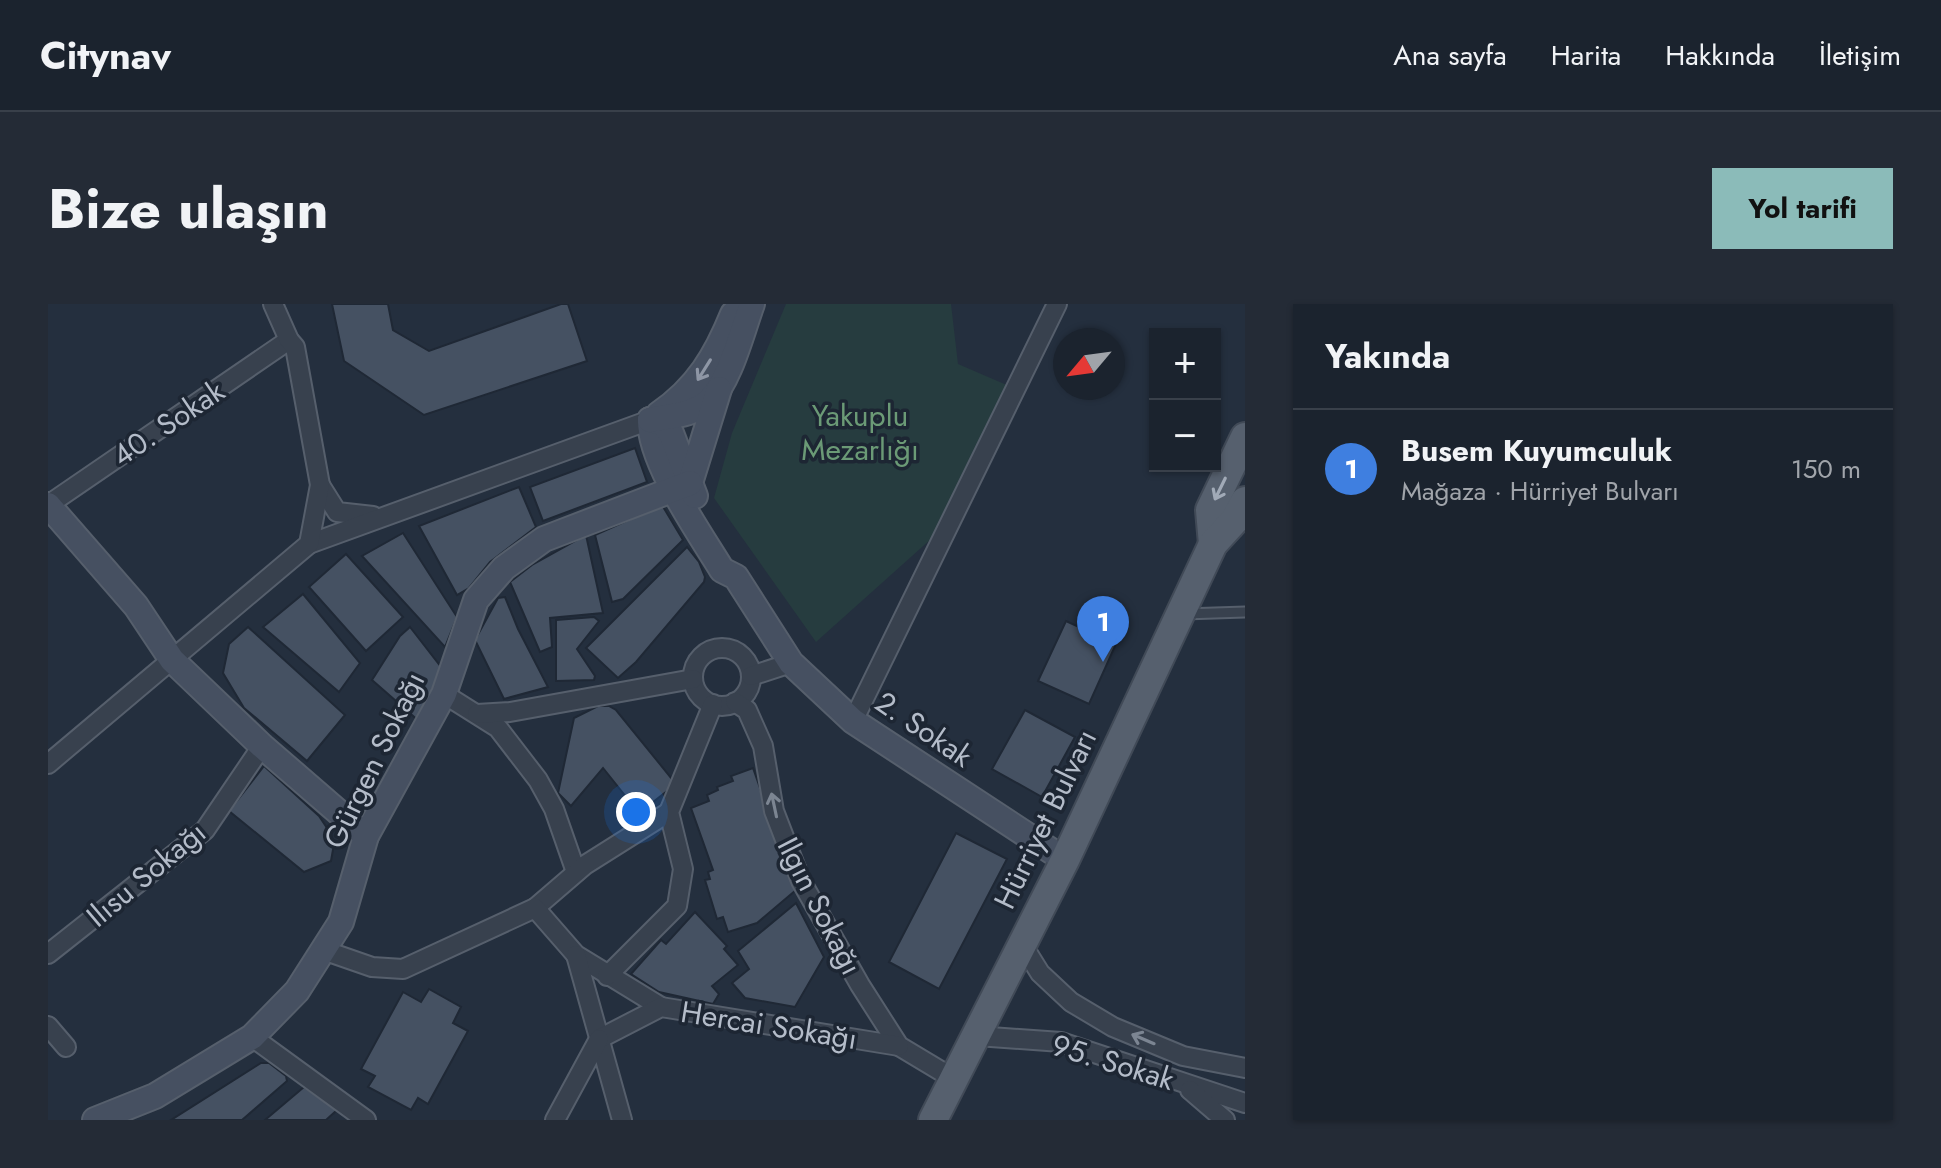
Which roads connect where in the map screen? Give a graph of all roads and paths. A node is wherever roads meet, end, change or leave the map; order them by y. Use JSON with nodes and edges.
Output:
{"nodes":[{"id":1,"x":273,"y":304,"type":"edge"},
{"id":2,"x":737,"y":304,"type":"edge"},
{"id":3,"x":752,"y":304,"type":"edge"},
{"id":4,"x":1057,"y":304,"type":"edge"},
{"id":5,"x":289,"y":340,"type":"junction"},
{"id":6,"x":722,"y":382,"type":"junction"},
{"id":7,"x":650,"y":420,"type":"junction"},
{"id":8,"x":1245,"y":437,"type":"edge"},
{"id":9,"x":320,"y":485,"type":"junction"},
{"id":10,"x":682,"y":485,"type":"junction"},
{"id":11,"x":48,"y":505,"type":"edge"},
{"id":12,"x":1242,"y":514,"type":"edge"},
{"id":13,"x":380,"y":517,"type":"junction"},
{"id":14,"x":309,"y":544,"type":"junction"},
{"id":15,"x":1213,"y":544,"type":"junction"},
{"id":16,"x":1245,"y":612,"type":"edge"},
{"id":17,"x":1181,"y":614,"type":"junction"},
{"id":18,"x":172,"y":660,"type":"junction"},
{"id":19,"x":791,"y":663,"type":"junction"},
{"id":20,"x":751,"y":676,"type":"junction"},
{"id":21,"x":693,"y":679,"type":"junction"},
{"id":22,"x":444,"y":694,"type":"junction"},
{"id":23,"x":735,"y":702,"type":"junction"},
{"id":24,"x":713,"y":704,"type":"junction"},
{"id":25,"x":477,"y":714,"type":"junction"},
{"id":26,"x":853,"y":721,"type":"junction"},
{"id":27,"x":262,"y":746,"type":"junction"},
{"id":28,"x":48,"y":764,"type":"edge"},
{"id":29,"x":669,"y":812,"type":"junction"},
{"id":30,"x":366,"y":836,"type":"junction"},
{"id":31,"x":1065,"y":860,"type":"junction"},
{"id":32,"x":576,"y":872,"type":"junction"},
{"id":33,"x":535,"y":908,"type":"junction"},
{"id":34,"x":1022,"y":944,"type":"junction"},
{"id":35,"x":323,"y":950,"type":"junction"},
{"id":36,"x":48,"y":954,"type":"edge"},
{"id":37,"x":576,"y":955,"type":"junction"},
{"id":38,"x":607,"y":976,"type":"junction"},
{"id":39,"x":661,"y":1007,"type":"junction"},
{"id":40,"x":48,"y":1026,"type":"edge"},
{"id":41,"x":977,"y":1036,"type":"junction"},
{"id":42,"x":252,"y":1037,"type":"junction"},
{"id":43,"x":599,"y":1039,"type":"junction"},
{"id":44,"x":899,"y":1046,"type":"junction"},
{"id":45,"x":66,"y":1047,"type":"dead end"},
{"id":46,"x":1236,"y":1066,"type":"edge"},
{"id":47,"x":954,"y":1079,"type":"junction"},
{"id":48,"x":1178,"y":1081,"type":"junction"},
{"id":49,"x":1245,"y":1086,"type":"edge"},
{"id":50,"x":1245,"y":1103,"type":"edge"},
{"id":51,"x":95,"y":1120,"type":"edge"},
{"id":52,"x":366,"y":1120,"type":"edge"},
{"id":53,"x":555,"y":1120,"type":"edge"},
{"id":54,"x":622,"y":1120,"type":"edge"},
{"id":55,"x":933,"y":1120,"type":"edge"},
{"id":56,"x":1225,"y":1120,"type":"edge"}],
"edges":[{"from":1,"to":5,"type":"street"},
{"from":2,"to":7,"type":"street","one_way":true},
{"from":3,"to":6,"type":"street"},
{"from":4,"to":26,"type":"street"},
{"from":5,"to":9,"type":"street"},
{"from":5,"to":11,"type":"street","name":"40. Sokak"},
{"from":6,"to":7,"type":"street"},
{"from":6,"to":10,"type":"street"},
{"from":7,"to":10,"type":"street"},
{"from":7,"to":13,"type":"street"},
{"from":8,"to":15,"type":"main road","name":"Hürriyet Bulvarı","one_way":true},
{"from":9,"to":13,"type":"street"},
{"from":9,"to":14,"type":"street"},
{"from":10,"to":19,"type":"street","name":"2. Sokak"},
{"from":10,"to":22,"type":"street","name":"Gürgen Sokağı"},
{"from":11,"to":18,"type":"street"},
{"from":12,"to":15,"type":"main road","name":"Hürriyet Bulvarı"},
{"from":13,"to":14,"type":"street"},
{"from":14,"to":18,"type":"street"},
{"from":15,"to":17,"type":"main road","name":"Hürriyet Bulvarı"},
{"from":16,"to":17,"type":"lane"},
{"from":17,"to":31,"type":"main road","name":"Hürriyet Bulvarı"},
{"from":18,"to":27,"type":"street"},
{"from":18,"to":28,"type":"street"},
{"from":19,"to":20,"type":"street"},
{"from":19,"to":26,"type":"street","name":"2. Sokak"},
{"from":20,"to":21,"type":"street"},
{"from":20,"to":23,"type":"street"},
{"from":21,"to":24,"type":"street"},
{"from":21,"to":25,"type":"street"},
{"from":22,"to":25,"type":"street"},
{"from":22,"to":30,"type":"street","name":"Gürgen Sokağı"},
{"from":23,"to":24,"type":"street"},
{"from":44,"to":23,"type":"street","name":"Ilgın Sokağı","one_way":true},
{"from":24,"to":29,"type":"street"},
{"from":25,"to":32,"type":"street"},
{"from":26,"to":31,"type":"street","name":"2. Sokak"},
{"from":27,"to":30,"type":"street"},
{"from":27,"to":36,"type":"street","name":"Ilısu Sokağı"},
{"from":29,"to":32,"type":"street"},
{"from":29,"to":38,"type":"street"},
{"from":30,"to":35,"type":"street","name":"Gürgen Sokağı"},
{"from":31,"to":34,"type":"main road","name":"Hürriyet Bulvarı"},
{"from":32,"to":33,"type":"street"},
{"from":33,"to":35,"type":"street"},
{"from":33,"to":37,"type":"street"},
{"from":34,"to":41,"type":"main road","name":"Hürriyet Bulvarı"},
{"from":46,"to":34,"type":"street","name":"95. Sokak","one_way":true},
{"from":35,"to":42,"type":"street","name":"Gürgen Sokağı"},
{"from":37,"to":38,"type":"street"},
{"from":37,"to":43,"type":"street"},
{"from":38,"to":39,"type":"street"},
{"from":39,"to":43,"type":"street","name":"Hercai Sokağı"},
{"from":39,"to":44,"type":"street","name":"Hercai Sokağı"},
{"from":40,"to":45,"type":"street"},
{"from":41,"to":47,"type":"main road","name":"Hürriyet Bulvarı"},
{"from":41,"to":48,"type":"street","name":"95. Sokak"},
{"from":42,"to":51,"type":"street","name":"Gürgen Sokağı"},
{"from":42,"to":52,"type":"street"},
{"from":43,"to":53,"type":"street"},
{"from":43,"to":54,"type":"street"},
{"from":44,"to":47,"type":"street","name":"Ilgın Sokağı"},
{"from":46,"to":49,"type":"street"},
{"from":47,"to":55,"type":"main road","name":"Hürriyet Bulvarı"},
{"from":48,"to":50,"type":"street","name":"95. Sokak"},
{"from":48,"to":56,"type":"street"}]}
